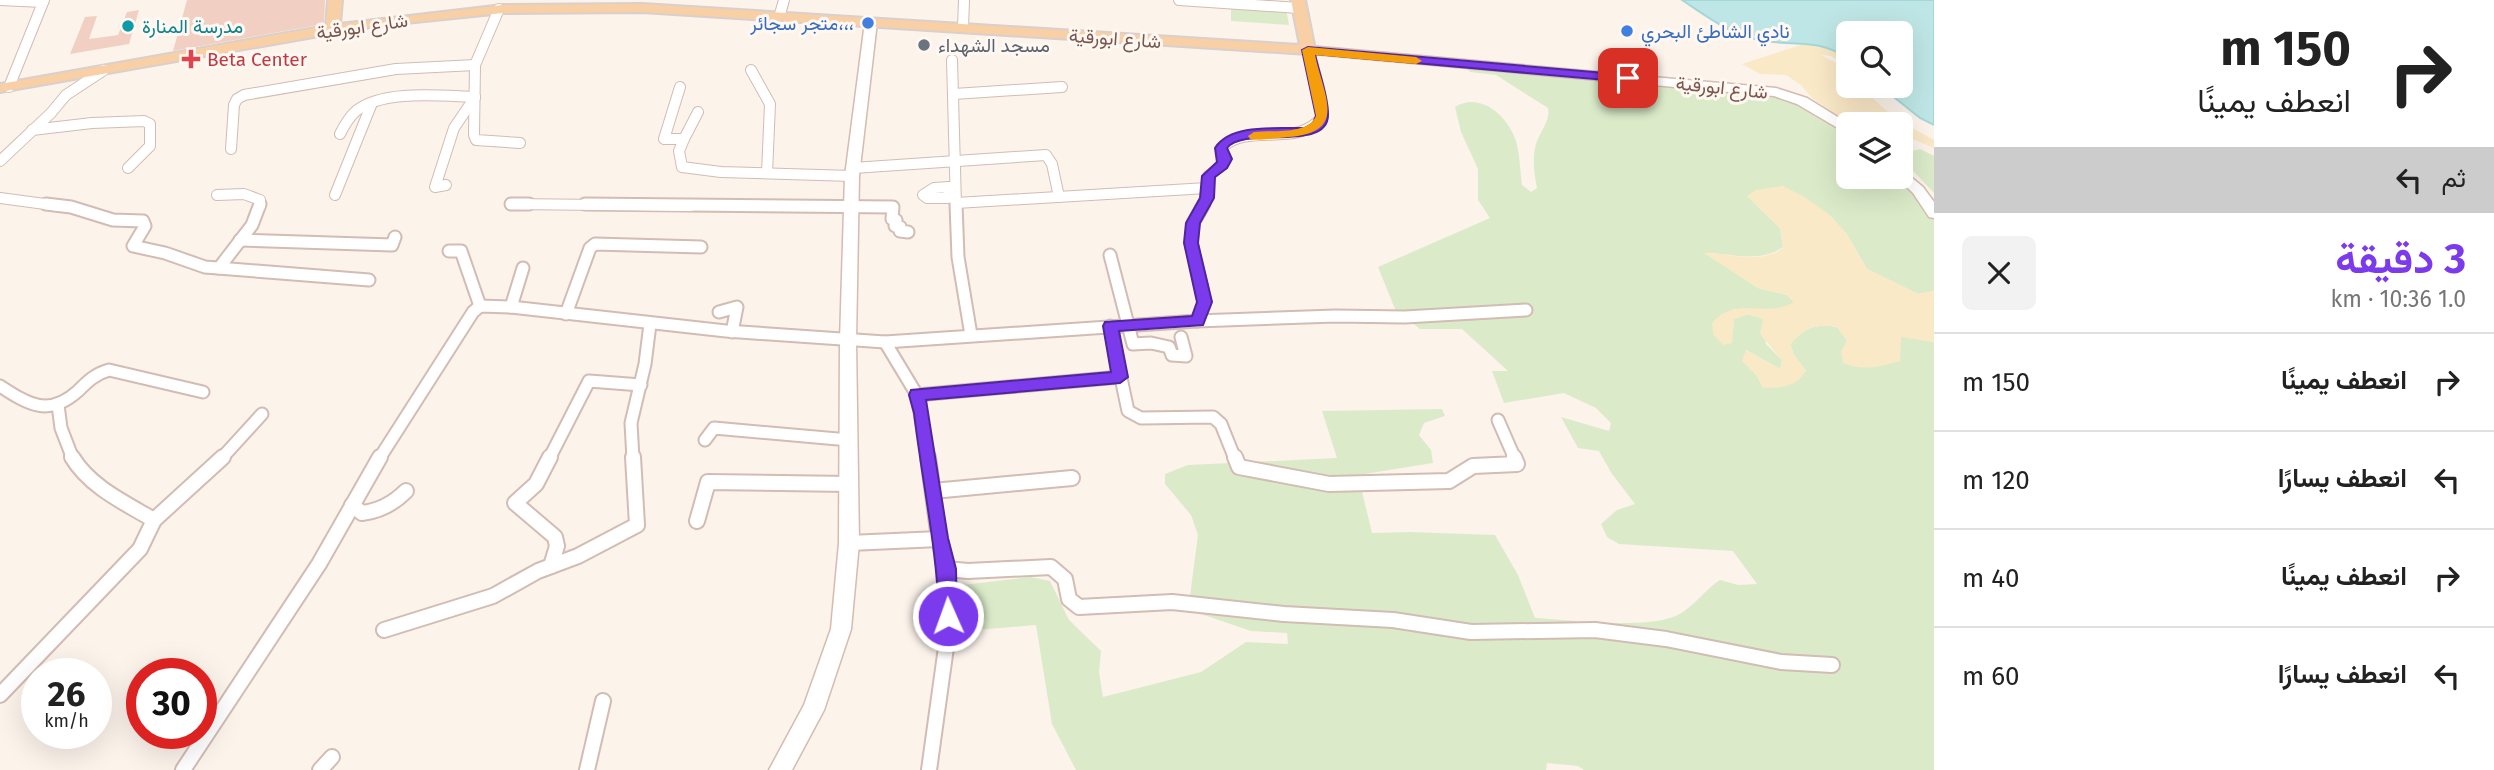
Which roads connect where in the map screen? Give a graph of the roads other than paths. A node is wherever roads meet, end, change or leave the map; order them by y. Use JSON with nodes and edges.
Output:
{"nodes":[{"id":1,"x":335,"y":0,"type":"edge"},
{"id":2,"x":964,"y":0,"type":"edge"},
{"id":3,"x":1179,"y":0,"type":"edge"},
{"id":4,"x":0,"y":1,"type":"edge"},
{"id":5,"x":44,"y":1,"type":"edge"},
{"id":6,"x":1299,"y":4,"type":"edge"},
{"id":7,"x":782,"y":7,"type":"edge"},
{"id":8,"x":499,"y":9,"type":"junction"},
{"id":9,"x":871,"y":22,"type":"junction"},
{"id":10,"x":963,"y":27,"type":"junction"},
{"id":11,"x":333,"y":29,"type":"junction"},
{"id":12,"x":1308,"y":50,"type":"junction"},
{"id":13,"x":952,"y":60,"type":"dead end"},
{"id":14,"x":475,"y":65,"type":"junction"},
{"id":15,"x":104,"y":70,"type":"junction"},
{"id":16,"x":751,"y":70,"type":"dead end"},
{"id":17,"x":55,"y":79,"type":"junction"},
{"id":18,"x":5,"y":87,"type":"edge"},
{"id":19,"x":680,"y":87,"type":"dead end"},
{"id":20,"x":1062,"y":88,"type":"dead end"},
{"id":21,"x":954,"y":94,"type":"junction"},
{"id":22,"x":66,"y":95,"type":"junction"},
{"id":23,"x":475,"y":97,"type":"junction"},
{"id":24,"x":372,"y":103,"type":"junction"},
{"id":25,"x":698,"y":112,"type":"dead end"},
{"id":26,"x":1836,"y":122,"type":"edge"},
{"id":27,"x":33,"y":130,"type":"junction"},
{"id":28,"x":340,"y":134,"type":"dead end"},
{"id":29,"x":684,"y":139,"type":"junction"},
{"id":30,"x":520,"y":143,"type":"dead end"},
{"id":31,"x":231,"y":149,"type":"dead end"},
{"id":32,"x":0,"y":160,"type":"edge"},
{"id":33,"x":956,"y":162,"type":"junction"},
{"id":34,"x":128,"y":168,"type":"dead end"},
{"id":35,"x":852,"y":172,"type":"junction"},
{"id":36,"x":767,"y":173,"type":"junction"},
{"id":37,"x":446,"y":185,"type":"dead end"},
{"id":38,"x":1913,"y":185,"type":"edge"},
{"id":39,"x":1207,"y":188,"type":"junction"},
{"id":40,"x":217,"y":195,"type":"dead end"},
{"id":41,"x":335,"y":195,"type":"dead end"},
{"id":42,"x":1059,"y":197,"type":"junction"},
{"id":43,"x":0,"y":198,"type":"edge"},
{"id":44,"x":956,"y":203,"type":"junction"},
{"id":45,"x":511,"y":204,"type":"dead end"},
{"id":46,"x":851,"y":208,"type":"junction"},
{"id":47,"x":1934,"y":214,"type":"edge"},
{"id":48,"x":908,"y":232,"type":"dead end"},
{"id":49,"x":395,"y":237,"type":"dead end"},
{"id":50,"x":240,"y":240,"type":"junction"},
{"id":51,"x":701,"y":247,"type":"dead end"},
{"id":52,"x":449,"y":251,"type":"dead end"},
{"id":53,"x":1110,"y":255,"type":"dead end"},
{"id":54,"x":219,"y":268,"type":"junction"},
{"id":55,"x":523,"y":268,"type":"dead end"},
{"id":56,"x":369,"y":280,"type":"dead end"},
{"id":57,"x":480,"y":306,"type":"junction"},
{"id":58,"x":511,"y":307,"type":"junction"},
{"id":59,"x":1526,"y":310,"type":"dead end"},
{"id":60,"x":719,"y":312,"type":"dead end"},
{"id":61,"x":566,"y":314,"type":"junction"},
{"id":62,"x":1197,"y":321,"type":"junction"},
{"id":63,"x":650,"y":324,"type":"junction"},
{"id":64,"x":1128,"y":325,"type":"junction"},
{"id":65,"x":1110,"y":326,"type":"junction"},
{"id":66,"x":732,"y":332,"type":"junction"},
{"id":67,"x":971,"y":335,"type":"junction"},
{"id":68,"x":1181,"y":337,"type":"dead end"},
{"id":69,"x":848,"y":341,"type":"junction"},
{"id":70,"x":885,"y":342,"type":"junction"},
{"id":71,"x":1120,"y":377,"type":"junction"},
{"id":72,"x":641,"y":385,"type":"junction"},
{"id":73,"x":0,"y":386,"type":"edge"},
{"id":74,"x":203,"y":392,"type":"dead end"},
{"id":75,"x":917,"y":395,"type":"junction"},
{"id":76,"x":58,"y":405,"type":"junction"},
{"id":77,"x":262,"y":414,"type":"dead end"},
{"id":78,"x":1498,"y":420,"type":"dead end"},
{"id":79,"x":705,"y":440,"type":"dead end"},
{"id":80,"x":849,"y":440,"type":"junction"},
{"id":81,"x":1072,"y":478,"type":"dead end"},
{"id":82,"x":849,"y":484,"type":"junction"},
{"id":83,"x":406,"y":491,"type":"dead end"},
{"id":84,"x":933,"y":491,"type":"junction"},
{"id":85,"x":352,"y":505,"type":"junction"},
{"id":86,"x":154,"y":520,"type":"junction"},
{"id":87,"x":697,"y":521,"type":"dead end"},
{"id":88,"x":939,"y":538,"type":"junction"},
{"id":89,"x":849,"y":543,"type":"junction"},
{"id":90,"x":551,"y":566,"type":"junction"},
{"id":91,"x":946,"y":569,"type":"junction"},
{"id":92,"x":384,"y":630,"type":"dead end"},
{"id":93,"x":1832,"y":665,"type":"dead end"},
{"id":94,"x":0,"y":695,"type":"edge"},
{"id":95,"x":603,"y":701,"type":"dead end"},
{"id":96,"x":332,"y":757,"type":"dead end"},
{"id":97,"x":183,"y":770,"type":"edge"},
{"id":98,"x":320,"y":770,"type":"edge"},
{"id":99,"x":587,"y":770,"type":"edge"},
{"id":100,"x":780,"y":770,"type":"edge"},
{"id":101,"x":929,"y":770,"type":"edge"}],
"edges":[{"from":1,"to":11,"type":"main road"},
{"from":2,"to":10,"type":"street"},
{"from":3,"to":6,"type":"street"},
{"from":4,"to":5,"type":"street"},
{"from":5,"to":18,"type":"street"},
{"from":6,"to":12,"type":"main road"},
{"from":7,"to":8,"type":"main road","name":"شارع ابورقية"},
{"from":7,"to":9,"type":"main road","name":"شارع ابورقية"},
{"from":8,"to":11,"type":"main road","name":"شارع ابورقية"},
{"from":8,"to":14,"type":"street"},
{"from":9,"to":10,"type":"main road","name":"شارع ابورقية"},
{"from":9,"to":35,"type":"main road"},
{"from":10,"to":12,"type":"main road","name":"شارع ابورقية"},
{"from":11,"to":15,"type":"main road","name":"شارع ابورقية"},
{"from":12,"to":26,"type":"main road","name":"شارع ابورقية"},
{"from":12,"to":39,"type":"street"},
{"from":13,"to":21,"type":"street"},
{"from":14,"to":23,"type":"street"},
{"from":14,"to":31,"type":"street"},
{"from":15,"to":17,"type":"main road","name":"شارع ابورقية"},
{"from":15,"to":22,"type":"street"},
{"from":16,"to":36,"type":"street"},
{"from":17,"to":18,"type":"main road","name":"شارع ابورقية"},
{"from":17,"to":22,"type":"street"},
{"from":19,"to":29,"type":"street"},
{"from":20,"to":21,"type":"street"},
{"from":21,"to":33,"type":"street"},
{"from":22,"to":27,"type":"street"},
{"from":23,"to":24,"type":"street"},
{"from":23,"to":30,"type":"street"},
{"from":23,"to":37,"type":"street"},
{"from":24,"to":28,"type":"street"},
{"from":24,"to":41,"type":"street"},
{"from":25,"to":29,"type":"street"},
{"from":27,"to":32,"type":"street"},
{"from":27,"to":34,"type":"street"},
{"from":29,"to":36,"type":"street"},
{"from":33,"to":35,"type":"street"},
{"from":33,"to":42,"type":"street"},
{"from":33,"to":44,"type":"street"},
{"from":35,"to":36,"type":"street"},
{"from":35,"to":46,"type":"main road"},
{"from":38,"to":47,"type":"main road"},
{"from":39,"to":42,"type":"street"},
{"from":39,"to":62,"type":"street"},
{"from":40,"to":50,"type":"street"},
{"from":42,"to":44,"type":"street"},
{"from":43,"to":54,"type":"street"},
{"from":44,"to":67,"type":"street"},
{"from":45,"to":46,"type":"street"},
{"from":46,"to":48,"type":"street"},
{"from":46,"to":69,"type":"main road"},
{"from":49,"to":50,"type":"street"},
{"from":50,"to":54,"type":"street"},
{"from":51,"to":61,"type":"street"},
{"from":52,"to":57,"type":"street"},
{"from":53,"to":64,"type":"street"},
{"from":54,"to":56,"type":"street"},
{"from":55,"to":58,"type":"street"},
{"from":57,"to":58,"type":"street"},
{"from":57,"to":85,"type":"street"},
{"from":58,"to":61,"type":"street"},
{"from":59,"to":62,"type":"street"},
{"from":60,"to":66,"type":"street"},
{"from":61,"to":63,"type":"street"},
{"from":62,"to":64,"type":"street"},
{"from":63,"to":66,"type":"street"},
{"from":63,"to":72,"type":"street"},
{"from":64,"to":65,"type":"street"},
{"from":64,"to":68,"type":"street"},
{"from":65,"to":67,"type":"street"},
{"from":65,"to":71,"type":"street"},
{"from":66,"to":69,"type":"street"},
{"from":67,"to":70,"type":"street"},
{"from":69,"to":70,"type":"street"},
{"from":69,"to":80,"type":"main road"},
{"from":70,"to":75,"type":"street"},
{"from":71,"to":75,"type":"street"},
{"from":71,"to":78,"type":"street"},
{"from":72,"to":90,"type":"street"},
{"from":72,"to":90,"type":"street"},
{"from":73,"to":76,"type":"street"},
{"from":74,"to":76,"type":"street"},
{"from":75,"to":84,"type":"street"},
{"from":76,"to":86,"type":"street"},
{"from":77,"to":86,"type":"street"},
{"from":79,"to":80,"type":"street"},
{"from":80,"to":82,"type":"main road"},
{"from":81,"to":84,"type":"street"},
{"from":82,"to":87,"type":"street"},
{"from":82,"to":89,"type":"main road"},
{"from":83,"to":85,"type":"street"},
{"from":84,"to":88,"type":"street"},
{"from":85,"to":97,"type":"street"},
{"from":86,"to":94,"type":"street"},
{"from":88,"to":89,"type":"street"},
{"from":88,"to":91,"type":"street"},
{"from":89,"to":100,"type":"main road"},
{"from":90,"to":92,"type":"street"},
{"from":91,"to":93,"type":"street"},
{"from":91,"to":101,"type":"street"},
{"from":95,"to":99,"type":"street"},
{"from":96,"to":98,"type":"street"}]}
